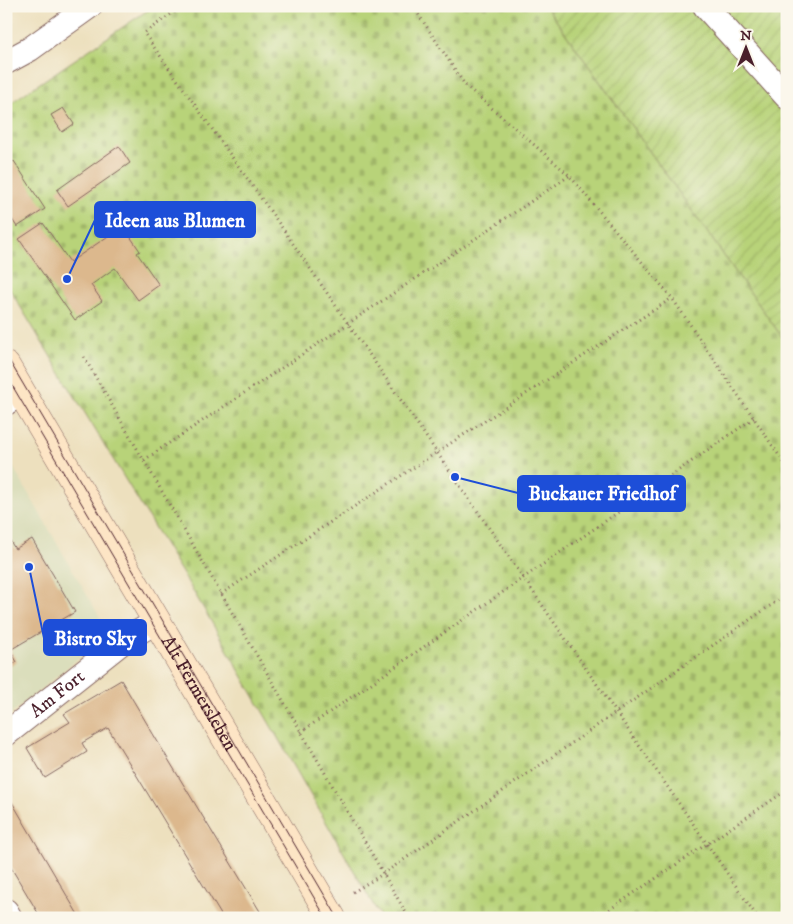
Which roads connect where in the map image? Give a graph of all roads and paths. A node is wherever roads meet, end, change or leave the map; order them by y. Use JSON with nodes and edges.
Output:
{"nodes":[{"id":1,"x":183,"y":6,"type":"edge"},
{"id":2,"x":413,"y":6,"type":"edge"},
{"id":3,"x":705,"y":6,"type":"edge"},
{"id":4,"x":77,"y":10,"type":"edge"},
{"id":5,"x":6,"y":62,"type":"edge"},
{"id":6,"x":784,"y":90,"type":"edge"},
{"id":7,"x":569,"y":175,"type":"junction"},
{"id":8,"x":672,"y":298,"type":"junction"},
{"id":9,"x":348,"y":324,"type":"junction"},
{"id":10,"x":84,"y":357,"type":"dead end"},
{"id":11,"x":6,"y":366,"type":"edge"},
{"id":12,"x":16,"y":404,"type":"edge"},
{"id":13,"x":754,"y":418,"type":"junction"},
{"id":14,"x":436,"y":452,"type":"junction"},
{"id":15,"x":144,"y":460,"type":"junction"},
{"id":16,"x":787,"y":467,"type":"edge"},
{"id":17,"x":523,"y":578,"type":"junction"},
{"id":18,"x":221,"y":594,"type":"junction"},
{"id":19,"x":787,"y":594,"type":"edge"},
{"id":20,"x":158,"y":621,"type":"junction"},
{"id":21,"x":616,"y":713,"type":"junction"},
{"id":22,"x":301,"y":732,"type":"junction"},
{"id":23,"x":6,"y":734,"type":"edge"},
{"id":24,"x":787,"y":790,"type":"edge"},
{"id":25,"x":706,"y":844,"type":"junction"},
{"id":26,"x":384,"y":874,"type":"junction"},
{"id":27,"x":353,"y":892,"type":"dead end"},
{"id":28,"x":6,"y":911,"type":"edge"},
{"id":29,"x":10,"y":918,"type":"edge"},
{"id":30,"x":332,"y":918,"type":"edge"},
{"id":31,"x":408,"y":918,"type":"edge"},
{"id":32,"x":597,"y":918,"type":"edge"},
{"id":33,"x":758,"y":918,"type":"edge"}],
"edges":[{"from":1,"to":9,"type":"path"},
{"from":2,"to":7,"type":"path"},
{"from":3,"to":6,"type":"street"},
{"from":4,"to":5,"type":"street"},
{"from":7,"to":8,"type":"path"},
{"from":7,"to":9,"type":"path"},
{"from":8,"to":13,"type":"path"},
{"from":8,"to":14,"type":"path"},
{"from":9,"to":14,"type":"path"},
{"from":9,"to":15,"type":"path"},
{"from":10,"to":15,"type":"path"},
{"from":11,"to":12,"type":"main road","name":"Alt Fermersleben"},
{"from":12,"to":20,"type":"main road","name":"Alt Fermersleben"},
{"from":13,"to":16,"type":"path"},
{"from":13,"to":17,"type":"path"},
{"from":14,"to":17,"type":"path"},
{"from":14,"to":18,"type":"path"},
{"from":15,"to":18,"type":"path"},
{"from":17,"to":21,"type":"path"},
{"from":17,"to":22,"type":"path"},
{"from":18,"to":22,"type":"path"},
{"from":19,"to":21,"type":"path"},
{"from":20,"to":23,"type":"street","name":"Am Fort"},
{"from":20,"to":30,"type":"main road","name":"Alt Fermersleben"},
{"from":21,"to":25,"type":"path"},
{"from":21,"to":26,"type":"path"},
{"from":22,"to":26,"type":"path"},
{"from":24,"to":25,"type":"path"},
{"from":25,"to":32,"type":"path"},
{"from":25,"to":33,"type":"path"},
{"from":26,"to":27,"type":"path"},
{"from":26,"to":31,"type":"path"},
{"from":28,"to":29,"type":"street"}]}
